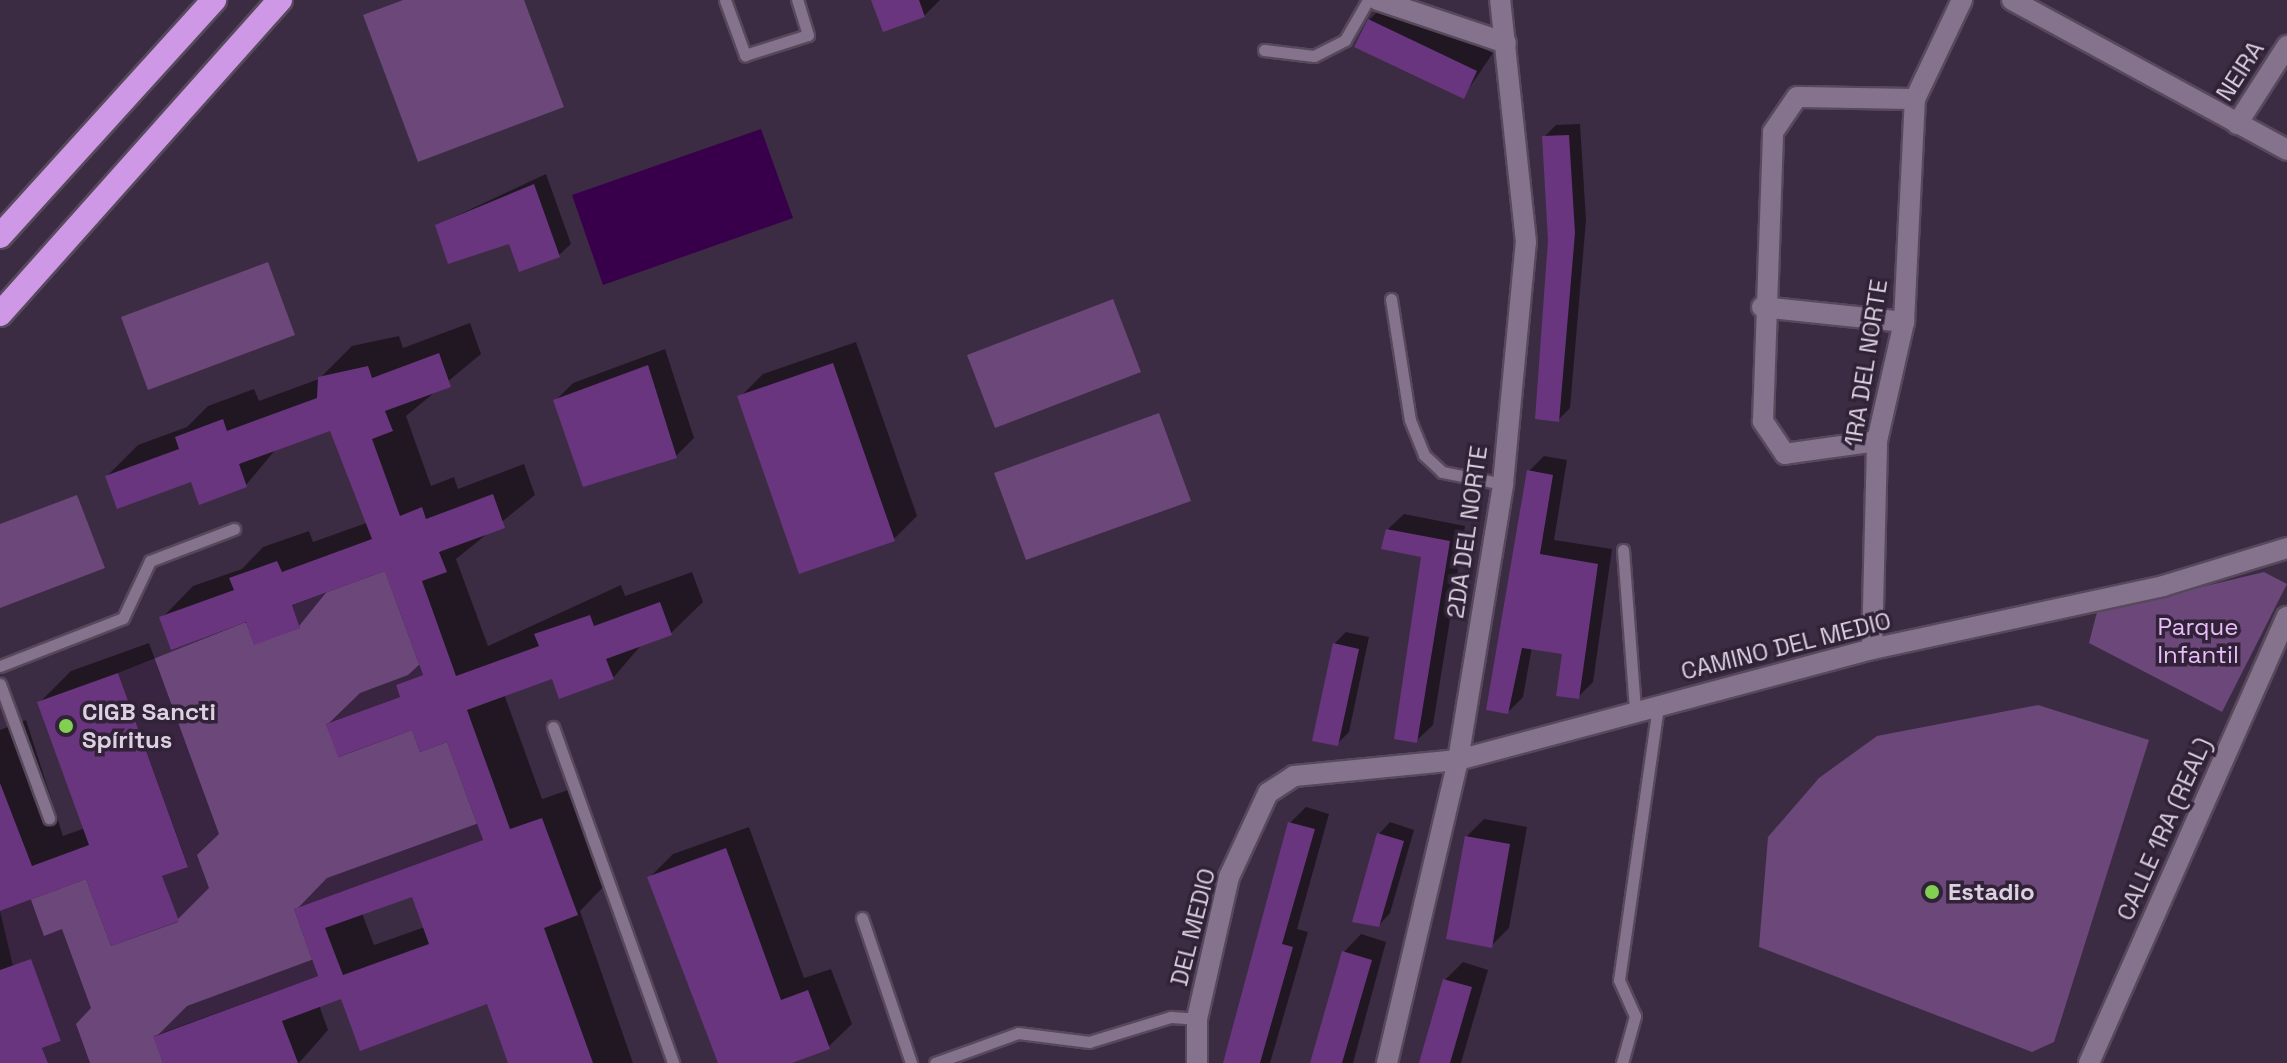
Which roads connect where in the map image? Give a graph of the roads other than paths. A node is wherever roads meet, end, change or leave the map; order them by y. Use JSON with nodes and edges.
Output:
{"nodes":[{"id":1,"x":214,"y":0,"type":"edge"},
{"id":2,"x":280,"y":0,"type":"edge"},
{"id":3,"x":725,"y":0,"type":"edge"},
{"id":4,"x":797,"y":0,"type":"edge"},
{"id":5,"x":1368,"y":0,"type":"edge"},
{"id":6,"x":1378,"y":0,"type":"edge"},
{"id":7,"x":1500,"y":0,"type":"edge"},
{"id":8,"x":1962,"y":0,"type":"edge"},
{"id":9,"x":2012,"y":0,"type":"edge"},
{"id":10,"x":1506,"y":43,"type":"junction"},
{"id":11,"x":2287,"y":46,"type":"edge"},
{"id":12,"x":1264,"y":50,"type":"dead end"},
{"id":13,"x":1915,"y":99,"type":"junction"},
{"id":14,"x":2237,"y":124,"type":"junction"},
{"id":15,"x":2287,"y":150,"type":"edge"},
{"id":16,"x":0,"y":236,"type":"edge"},
{"id":17,"x":1391,"y":299,"type":"dead end"},
{"id":18,"x":1762,"y":307,"type":"junction"},
{"id":19,"x":0,"y":314,"type":"edge"},
{"id":20,"x":1904,"y":322,"type":"junction"},
{"id":21,"x":1877,"y":441,"type":"junction"},
{"id":22,"x":1503,"y":484,"type":"junction"},
{"id":23,"x":234,"y":529,"type":"dead end"},
{"id":24,"x":2287,"y":548,"type":"edge"},
{"id":25,"x":1623,"y":550,"type":"dead end"},
{"id":26,"x":2287,"y":617,"type":"edge"},
{"id":27,"x":1872,"y":649,"type":"junction"},
{"id":28,"x":0,"y":666,"type":"edge"},
{"id":29,"x":0,"y":684,"type":"edge"},
{"id":30,"x":1658,"y":705,"type":"junction"},
{"id":31,"x":1635,"y":710,"type":"junction"},
{"id":32,"x":553,"y":727,"type":"dead end"},
{"id":33,"x":1458,"y":760,"type":"junction"},
{"id":34,"x":1294,"y":776,"type":"joint"},
{"id":35,"x":49,"y":818,"type":"dead end"},
{"id":36,"x":862,"y":918,"type":"dead end"},
{"id":37,"x":1197,"y":1019,"type":"junction"},
{"id":38,"x":673,"y":1063,"type":"edge"},
{"id":39,"x":911,"y":1063,"type":"edge"},
{"id":40,"x":935,"y":1063,"type":"edge"},
{"id":41,"x":1197,"y":1063,"type":"edge"},
{"id":42,"x":1387,"y":1063,"type":"edge"},
{"id":43,"x":1622,"y":1063,"type":"edge"},
{"id":44,"x":2089,"y":1063,"type":"edge"}],
"edges":[{"from":1,"to":16,"type":"highway"},
{"from":2,"to":19,"type":"highway"},
{"from":3,"to":4,"type":"lane"},
{"from":5,"to":12,"type":"lane"},
{"from":6,"to":10,"type":"street"},
{"from":7,"to":10,"type":"street","name":"2DA DEL NORTE"},
{"from":8,"to":13,"type":"street","name":"1RA DEL NORTE"},
{"from":9,"to":14,"type":"street"},
{"from":10,"to":22,"type":"street","name":"2DA DEL NORTE"},
{"from":11,"to":14,"type":"street","name":"NEIRA"},
{"from":13,"to":18,"type":"street"},
{"from":13,"to":20,"type":"street","name":"1RA DEL NORTE"},
{"from":14,"to":15,"type":"street"},
{"from":17,"to":22,"type":"lane"},
{"from":18,"to":20,"type":"street"},
{"from":18,"to":21,"type":"street"},
{"from":20,"to":21,"type":"street","name":"1RA DEL NORTE"},
{"from":21,"to":27,"type":"street","name":"1RA DEL NORTE"},
{"from":22,"to":33,"type":"street","name":"2DA DEL NORTE"},
{"from":23,"to":28,"type":"lane"},
{"from":24,"to":27,"type":"street","name":"CAMINO DEL MEDIO"},
{"from":25,"to":31,"type":"lane"},
{"from":26,"to":44,"type":"street","name":"CALLE 1RA (REAL)"},
{"from":27,"to":30,"type":"street","name":"CAMINO DEL MEDIO"},
{"from":29,"to":35,"type":"lane"},
{"from":30,"to":31,"type":"street","name":"CAMINO DEL MEDIO"},
{"from":30,"to":43,"type":"lane"},
{"from":31,"to":33,"type":"street","name":"CAMINO DEL MEDIO"},
{"from":32,"to":38,"type":"lane"},
{"from":33,"to":34,"type":"street","name":"CAMINO DEL MEDIO"},
{"from":33,"to":42,"type":"street","name":"2DA DEL NORTE"},
{"from":34,"to":37,"type":"street","name":"DEL MEDIO"},
{"from":36,"to":39,"type":"lane"},
{"from":37,"to":40,"type":"lane"},
{"from":37,"to":41,"type":"street","name":"DEL MEDIO"}]}
